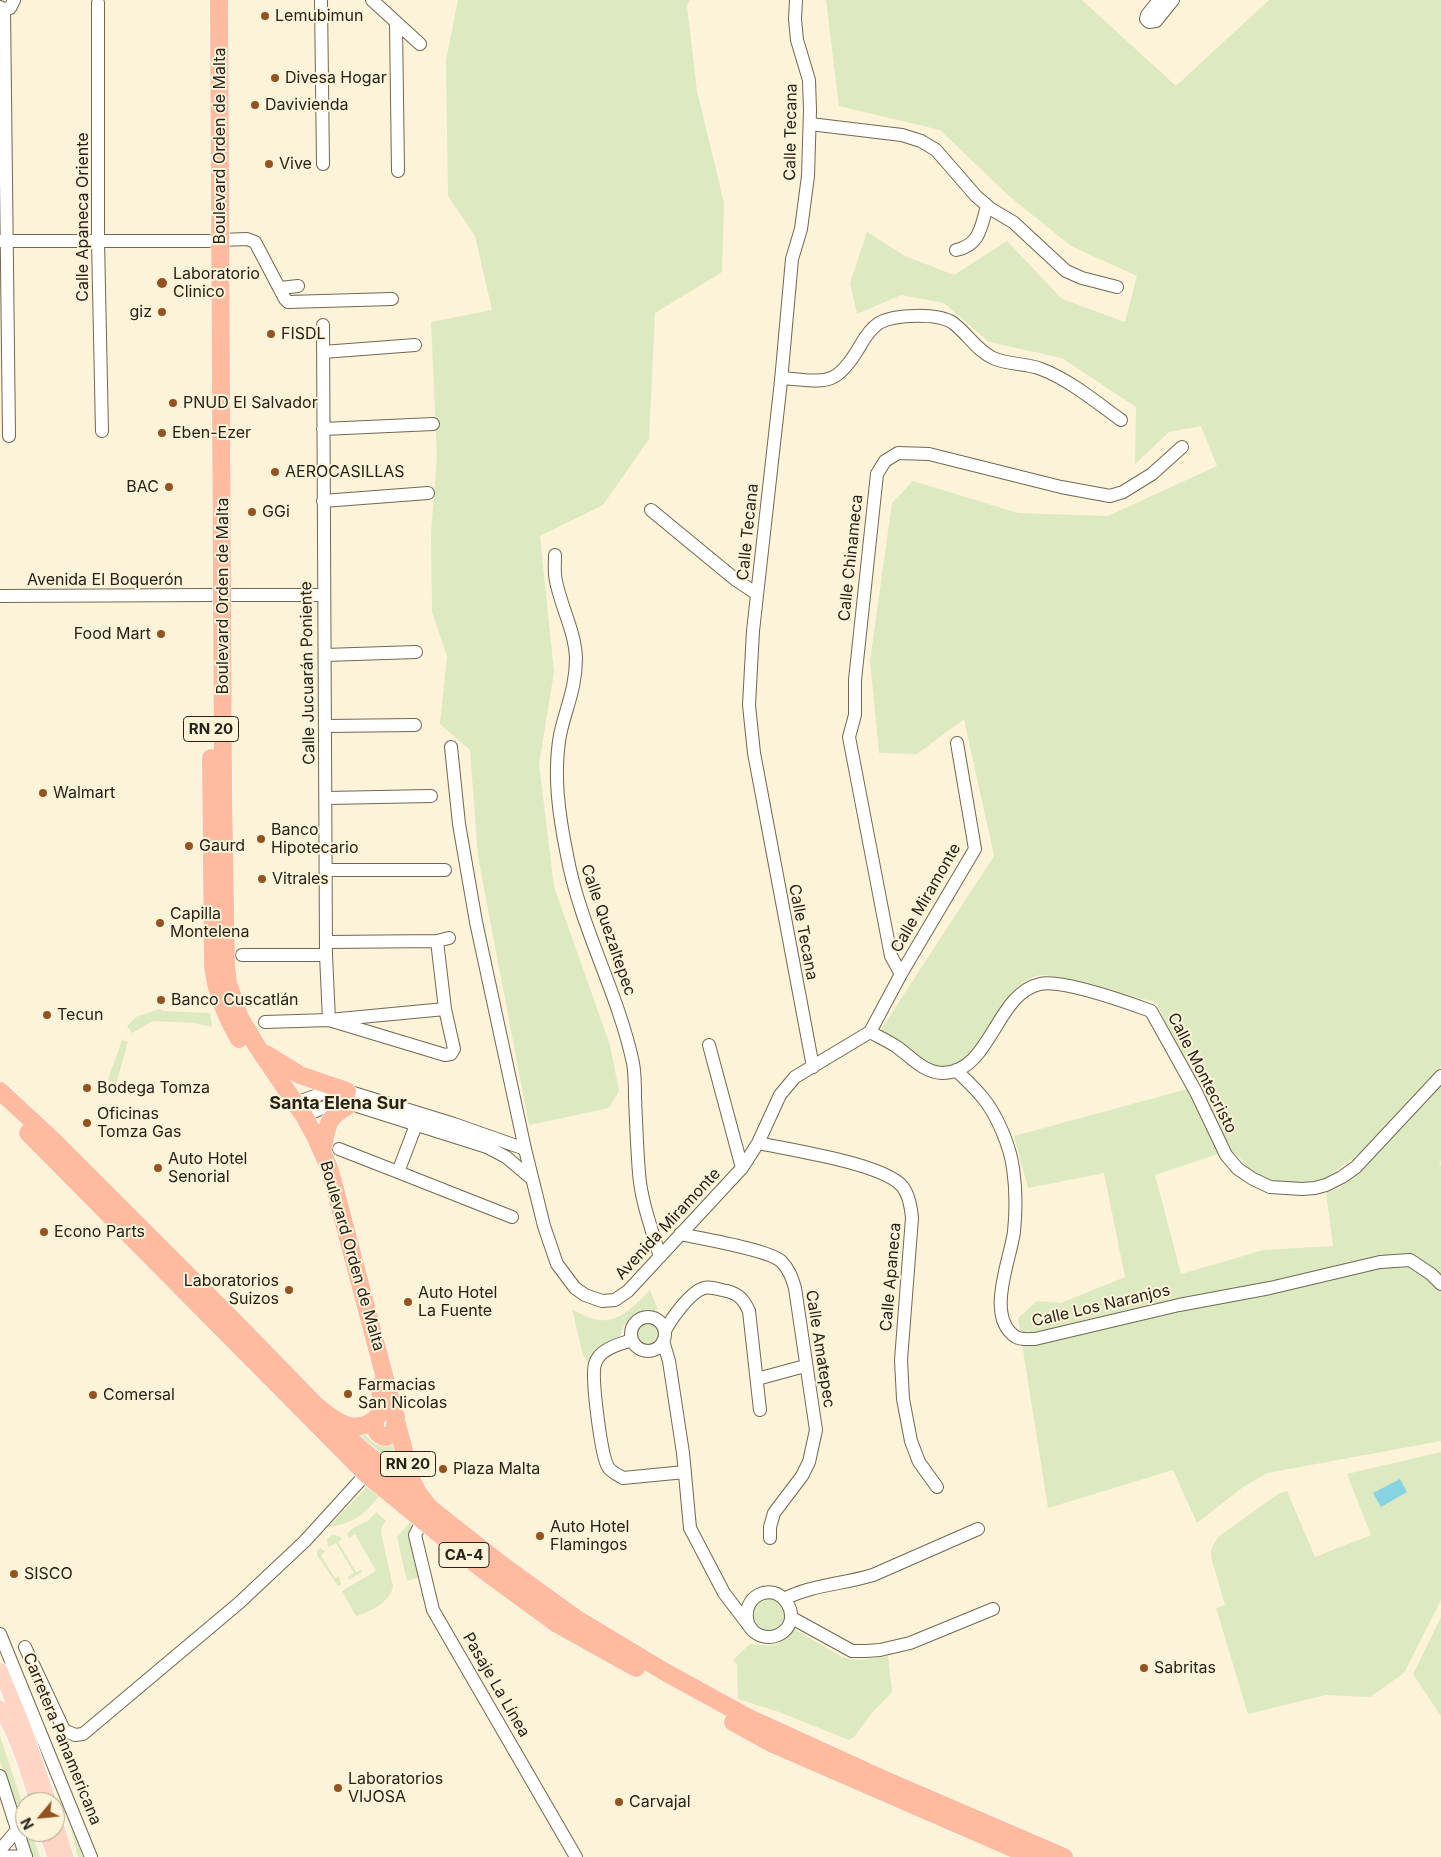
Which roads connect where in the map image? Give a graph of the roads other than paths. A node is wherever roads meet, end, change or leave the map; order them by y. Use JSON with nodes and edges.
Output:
{"nodes":[{"id":1,"x":208,"y":0,"type":"edge"},
{"id":2,"x":219,"y":0,"type":"edge"},
{"id":3,"x":321,"y":0,"type":"edge"},
{"id":4,"x":372,"y":0,"type":"edge"},
{"id":5,"x":796,"y":0,"type":"edge"},
{"id":6,"x":1159,"y":0,"type":"edge"},
{"id":7,"x":1173,"y":0,"type":"edge"},
{"id":8,"x":98,"y":3,"type":"dead end"},
{"id":9,"x":6,"y":5,"type":"edge"},
{"id":10,"x":396,"y":24,"type":"junction"},
{"id":11,"x":420,"y":44,"type":"dead end"},
{"id":12,"x":810,"y":124,"type":"junction"},
{"id":13,"x":323,"y":164,"type":"dead end"},
{"id":14,"x":398,"y":171,"type":"dead end"},
{"id":15,"x":987,"y":206,"type":"junction"},
{"id":16,"x":4,"y":241,"type":"edge"},
{"id":17,"x":98,"y":241,"type":"junction"},
{"id":18,"x":215,"y":241,"type":"junction"},
{"id":19,"x":956,"y":250,"type":"dead end"},
{"id":20,"x":298,"y":286,"type":"dead end"},
{"id":21,"x":1116,"y":287,"type":"dead end"},
{"id":22,"x":280,"y":288,"type":"junction"},
{"id":23,"x":392,"y":299,"type":"dead end"},
{"id":24,"x":323,"y":325,"type":"dead end"},
{"id":25,"x":415,"y":344,"type":"dead end"},
{"id":26,"x":323,"y":352,"type":"junction"},
{"id":27,"x":781,"y":378,"type":"junction"},
{"id":28,"x":1121,"y":420,"type":"dead end"},
{"id":29,"x":433,"y":424,"type":"dead end"},
{"id":30,"x":323,"y":429,"type":"junction"},
{"id":31,"x":102,"y":431,"type":"dead end"},
{"id":32,"x":9,"y":436,"type":"dead end"},
{"id":33,"x":1182,"y":447,"type":"dead end"},
{"id":34,"x":428,"y":493,"type":"dead end"},
{"id":35,"x":323,"y":500,"type":"junction"},
{"id":36,"x":651,"y":510,"type":"dead end"},
{"id":37,"x":555,"y":555,"type":"dead end"},
{"id":38,"x":757,"y":594,"type":"junction"},
{"id":39,"x":216,"y":595,"type":"junction"},
{"id":40,"x":323,"y":595,"type":"junction"},
{"id":41,"x":0,"y":596,"type":"edge"},
{"id":42,"x":416,"y":652,"type":"dead end"},
{"id":43,"x":325,"y":655,"type":"junction"},
{"id":44,"x":415,"y":725,"type":"dead end"},
{"id":45,"x":326,"y":726,"type":"junction"},
{"id":46,"x":957,"y":743,"type":"dead end"},
{"id":47,"x":451,"y":747,"type":"dead end"},
{"id":48,"x":431,"y":796,"type":"dead end"},
{"id":49,"x":327,"y":798,"type":"junction"},
{"id":50,"x":327,"y":870,"type":"junction"},
{"id":51,"x":445,"y":870,"type":"dead end"},
{"id":52,"x":327,"y":942,"type":"junction"},
{"id":53,"x":242,"y":955,"type":"dead end"},
{"id":54,"x":326,"y":955,"type":"junction"},
{"id":55,"x":901,"y":974,"type":"junction"},
{"id":56,"x":445,"y":1009,"type":"junction"},
{"id":57,"x":330,"y":1020,"type":"junction"},
{"id":58,"x":265,"y":1022,"type":"dead end"},
{"id":59,"x":870,"y":1032,"type":"junction"},
{"id":60,"x":709,"y":1045,"type":"dead end"},
{"id":61,"x":258,"y":1048,"type":"junction"},
{"id":62,"x":813,"y":1067,"type":"junction"},
{"id":63,"x":956,"y":1070,"type":"junction"},
{"id":64,"x":1441,"y":1076,"type":"edge"},
{"id":65,"x":0,"y":1091,"type":"edge"},
{"id":66,"x":349,"y":1098,"type":"junction"},
{"id":67,"x":0,"y":1107,"type":"edge"},
{"id":68,"x":300,"y":1110,"type":"junction"},
{"id":69,"x":416,"y":1125,"type":"junction"},
{"id":70,"x":758,"y":1143,"type":"junction"},
{"id":71,"x":525,"y":1149,"type":"junction"},
{"id":72,"x":330,"y":1150,"type":"junction"},
{"id":73,"x":742,"y":1168,"type":"junction"},
{"id":74,"x":398,"y":1172,"type":"junction"},
{"id":75,"x":532,"y":1179,"type":"junction"},
{"id":76,"x":512,"y":1217,"type":"dead end"},
{"id":77,"x":680,"y":1234,"type":"junction"},
{"id":78,"x":660,"y":1257,"type":"junction"},
{"id":79,"x":1441,"y":1284,"type":"edge"},
{"id":80,"x":672,"y":1316,"type":"junction"},
{"id":81,"x":649,"y":1318,"type":"junction"},
{"id":82,"x":664,"y":1336,"type":"junction"},
{"id":83,"x":632,"y":1340,"type":"junction"},
{"id":84,"x":646,"y":1351,"type":"junction"},
{"id":85,"x":669,"y":1361,"type":"junction"},
{"id":86,"x":805,"y":1366,"type":"junction"},
{"id":87,"x":757,"y":1379,"type":"junction"},
{"id":88,"x":310,"y":1400,"type":"junction"},
{"id":89,"x":760,"y":1410,"type":"dead end"},
{"id":90,"x":396,"y":1416,"type":"junction"},
{"id":91,"x":376,"y":1419,"type":"junction"},
{"id":92,"x":685,"y":1472,"type":"junction"},
{"id":93,"x":366,"y":1474,"type":"junction"},
{"id":94,"x":936,"y":1487,"type":"dead end"},
{"id":95,"x":426,"y":1515,"type":"junction"},
{"id":96,"x":978,"y":1529,"type":"dead end"},
{"id":97,"x":770,"y":1538,"type":"dead end"},
{"id":98,"x":724,"y":1593,"type":"junction"},
{"id":99,"x":752,"y":1599,"type":"junction"},
{"id":100,"x":993,"y":1609,"type":"dead end"},
{"id":101,"x":789,"y":1611,"type":"junction"},
{"id":102,"x":748,"y":1623,"type":"junction"},
{"id":103,"x":0,"y":1634,"type":"edge"},
{"id":104,"x":25,"y":1647,"type":"dead end"},
{"id":105,"x":0,"y":1670,"type":"edge"},
{"id":106,"x":0,"y":1708,"type":"edge"},
{"id":107,"x":0,"y":1715,"type":"edge"},
{"id":108,"x":0,"y":1776,"type":"edge"},
{"id":109,"x":24,"y":1792,"type":"edge"},
{"id":110,"x":34,"y":1792,"type":"edge"},
{"id":111,"x":46,"y":1792,"type":"edge"},
{"id":112,"x":15,"y":1820,"type":"edge"},
{"id":113,"x":15,"y":1833,"type":"edge"},
{"id":114,"x":22,"y":1842,"type":"edge"},
{"id":115,"x":39,"y":1842,"type":"edge"},
{"id":116,"x":53,"y":1842,"type":"edge"},
{"id":117,"x":59,"y":1842,"type":"edge"},
{"id":118,"x":0,"y":1850,"type":"edge"},
{"id":119,"x":0,"y":1856,"type":"edge"},
{"id":120,"x":62,"y":1856,"type":"edge"},
{"id":121,"x":26,"y":1857,"type":"edge"},
{"id":122,"x":44,"y":1857,"type":"edge"},
{"id":123,"x":91,"y":1857,"type":"edge"},
{"id":124,"x":576,"y":1857,"type":"edge"},
{"id":125,"x":1033,"y":1857,"type":"edge"},
{"id":126,"x":1064,"y":1857,"type":"edge"}],
"edges":[{"from":1,"to":18,"type":"highway","name":"Boulevard Orden de Malta","number":"RN 20"},
{"from":2,"to":18,"type":"highway","name":"Boulevard Orden de Malta","number":"RN 20"},
{"from":3,"to":13,"type":"street"},
{"from":4,"to":10,"type":"street"},
{"from":5,"to":12,"type":"street","name":"Calle Tecana"},
{"from":6,"to":7,"type":"street"},
{"from":8,"to":17,"type":"street","name":"Calle Apaneca Oriente"},
{"from":9,"to":16,"type":"street"},
{"from":10,"to":11,"type":"street"},
{"from":10,"to":14,"type":"street"},
{"from":12,"to":15,"type":"street"},
{"from":12,"to":27,"type":"street","name":"Calle Tecana"},
{"from":15,"to":19,"type":"street"},
{"from":15,"to":21,"type":"street"},
{"from":16,"to":17,"type":"street"},
{"from":16,"to":32,"type":"street"},
{"from":17,"to":18,"type":"street"},
{"from":17,"to":31,"type":"street","name":"Calle Apaneca Oriente"},
{"from":18,"to":22,"type":"street"},
{"from":18,"to":39,"type":"highway","name":"Boulevard Orden de Malta","number":"RN 20"},
{"from":20,"to":22,"type":"street"},
{"from":22,"to":23,"type":"street"},
{"from":24,"to":26,"type":"street","name":"Calle Jucuarán Poniente"},
{"from":25,"to":26,"type":"street"},
{"from":26,"to":30,"type":"street","name":"Calle Jucuarán Poniente"},
{"from":27,"to":28,"type":"street"},
{"from":27,"to":38,"type":"street","name":"Calle Tecana"},
{"from":29,"to":30,"type":"street"},
{"from":30,"to":35,"type":"street","name":"Calle Jucuarán Poniente"},
{"from":33,"to":55,"type":"street","name":"Calle Chinameca"},
{"from":34,"to":35,"type":"street"},
{"from":35,"to":40,"type":"street","name":"Calle Jucuarán Poniente"},
{"from":36,"to":38,"type":"street"},
{"from":37,"to":78,"type":"street","name":"Calle Quezaltepec"},
{"from":38,"to":62,"type":"street","name":"Calle Tecana"},
{"from":39,"to":40,"type":"street","name":"Avenida El Boquerón"},
{"from":39,"to":41,"type":"street","name":"Avenida El Boquerón"},
{"from":39,"to":61,"type":"highway","name":"Boulevard Orden de Malta","number":"RN 20"},
{"from":39,"to":91,"type":"highway","name":"Boulevard Orden de Malta","number":"RN 20"},
{"from":40,"to":43,"type":"street","name":"Calle Jucuarán Poniente"},
{"from":42,"to":43,"type":"street"},
{"from":43,"to":45,"type":"street","name":"Calle Jucuarán Poniente"},
{"from":44,"to":45,"type":"street"},
{"from":45,"to":49,"type":"street","name":"Calle Jucuarán Poniente"},
{"from":46,"to":55,"type":"street","name":"Calle Miramonte"},
{"from":47,"to":71,"type":"street","name":"Avenida Miramonte"},
{"from":48,"to":49,"type":"street"},
{"from":49,"to":50,"type":"street","name":"Calle Jucuarán Poniente"},
{"from":50,"to":51,"type":"street"},
{"from":50,"to":52,"type":"street","name":"Calle Jucuarán Poniente"},
{"from":52,"to":54,"type":"street","name":"Calle Jucuarán Poniente"},
{"from":52,"to":56,"type":"street"},
{"from":53,"to":54,"type":"street"},
{"from":54,"to":57,"type":"street","name":"Calle Jucuarán Poniente"},
{"from":55,"to":59,"type":"street","name":"Calle Miramonte"},
{"from":56,"to":57,"type":"street"},
{"from":56,"to":57,"type":"street"},
{"from":57,"to":58,"type":"street"},
{"from":59,"to":62,"type":"street","name":"Avenida Miramonte"},
{"from":59,"to":63,"type":"street"},
{"from":60,"to":73,"type":"street"},
{"from":61,"to":66,"type":"highway"},
{"from":61,"to":68,"type":"highway","name":"Boulevard Orden de Malta","number":"RN 20"},
{"from":62,"to":70,"type":"street","name":"Avenida Miramonte"},
{"from":63,"to":64,"type":"street","name":"Calle Montecristo"},
{"from":63,"to":79,"type":"street","name":"Calle Los Naranjos"},
{"from":65,"to":88,"type":"highway","number":"CA-4"},
{"from":66,"to":68,"type":"street"},
{"from":66,"to":69,"type":"street"},
{"from":66,"to":71,"type":"street"},
{"from":66,"to":72,"type":"highway"},
{"from":67,"to":93,"type":"highway","number":"CA-4"},
{"from":68,"to":72,"type":"highway","name":"Boulevard Orden de Malta","number":"RN 20"},
{"from":69,"to":74,"type":"street"},
{"from":69,"to":75,"type":"street"},
{"from":70,"to":73,"type":"street","name":"Avenida Miramonte"},
{"from":70,"to":94,"type":"street","name":"Calle Apaneca"},
{"from":71,"to":75,"type":"street","name":"Avenida Miramonte"},
{"from":72,"to":74,"type":"street"},
{"from":72,"to":90,"type":"highway","name":"Boulevard Orden de Malta","number":"RN 20"},
{"from":73,"to":77,"type":"street","name":"Avenida Miramonte"},
{"from":74,"to":76,"type":"street"},
{"from":75,"to":78,"type":"street","name":"Avenida Miramonte"},
{"from":77,"to":78,"type":"street","name":"Avenida Miramonte"},
{"from":77,"to":86,"type":"street","name":"Calle Amatepec"},
{"from":80,"to":81,"type":"street"},
{"from":80,"to":82,"type":"street"},
{"from":80,"to":87,"type":"street"},
{"from":81,"to":82,"type":"street"},
{"from":81,"to":83,"type":"street"},
{"from":82,"to":84,"type":"street"},
{"from":82,"to":85,"type":"street"},
{"from":83,"to":84,"type":"street"},
{"from":83,"to":92,"type":"street"},
{"from":84,"to":85,"type":"street"},
{"from":85,"to":92,"type":"street"},
{"from":86,"to":87,"type":"street"},
{"from":86,"to":97,"type":"street","name":"Calle Amatepec"},
{"from":87,"to":89,"type":"street"},
{"from":88,"to":91,"type":"highway"},
{"from":88,"to":95,"type":"highway","number":"CA-4"},
{"from":90,"to":91,"type":"highway"},
{"from":90,"to":95,"type":"highway","name":"Boulevard Orden de Malta","number":"RN 20"},
{"from":92,"to":98,"type":"street"},
{"from":93,"to":95,"type":"highway","number":"CA-4"},
{"from":93,"to":104,"type":"street"},
{"from":95,"to":124,"type":"street","name":"Pasaje La Línea"},
{"from":95,"to":125,"type":"highway","number":"CA-4"},
{"from":95,"to":126,"type":"highway","number":"CA-4"},
{"from":96,"to":101,"type":"street"},
{"from":98,"to":99,"type":"street"},
{"from":98,"to":102,"type":"street"},
{"from":99,"to":101,"type":"street"},
{"from":99,"to":102,"type":"street"},
{"from":100,"to":101,"type":"street"},
{"from":101,"to":102,"type":"street"},
{"from":103,"to":123,"type":"street","name":"Carretera Panamericana"},
{"from":105,"to":111,"type":"main road","name":"Carretera Panamericana"},
{"from":106,"to":110,"type":"main road"},
{"from":107,"to":109,"type":"main road"},
{"from":108,"to":112,"type":"street"},
{"from":113,"to":118,"type":"street"},
{"from":114,"to":121,"type":"street"},
{"from":115,"to":122,"type":"main road"},
{"from":116,"to":120,"type":"main road"},
{"from":117,"to":120,"type":"main road"},
{"from":119,"to":121,"type":"street"}]}
